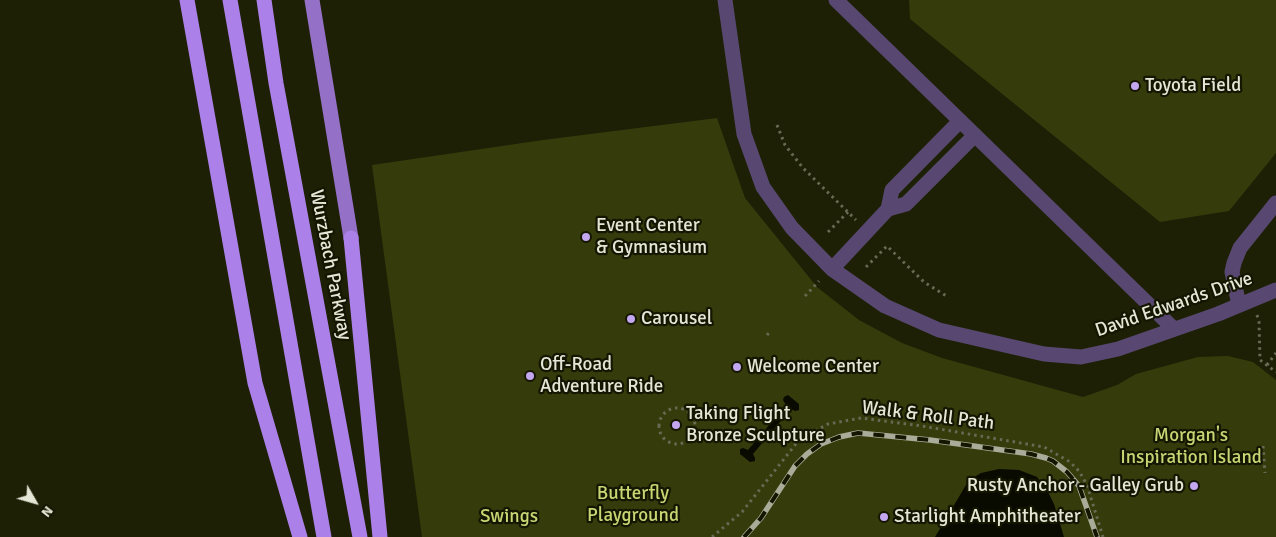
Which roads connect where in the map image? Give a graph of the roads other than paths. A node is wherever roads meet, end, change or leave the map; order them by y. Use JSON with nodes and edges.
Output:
{"nodes":[{"id":1,"x":186,"y":0,"type":"edge"},
{"id":2,"x":230,"y":0,"type":"edge"},
{"id":3,"x":264,"y":0,"type":"edge"},
{"id":4,"x":312,"y":0,"type":"edge"},
{"id":5,"x":725,"y":0,"type":"edge"},
{"id":6,"x":836,"y":0,"type":"edge"},
{"id":7,"x":960,"y":121,"type":"junction"},
{"id":8,"x":974,"y":135,"type":"junction"},
{"id":9,"x":1276,"y":203,"type":"edge"},
{"id":10,"x":888,"y":209,"type":"junction"},
{"id":11,"x":351,"y":238,"type":"joint"},
{"id":12,"x":832,"y":269,"type":"junction"},
{"id":13,"x":1275,"y":292,"type":"edge"},
{"id":14,"x":1246,"y":303,"type":"junction"},
{"id":15,"x":1174,"y":329,"type":"junction"},
{"id":16,"x":300,"y":537,"type":"edge"},
{"id":17,"x":324,"y":537,"type":"edge"},
{"id":18,"x":360,"y":537,"type":"edge"},
{"id":19,"x":380,"y":537,"type":"edge"}],
"edges":[{"from":1,"to":16,"type":"highway"},
{"from":2,"to":17,"type":"highway"},
{"from":3,"to":18,"type":"highway","name":"Wurzbach Parkway"},
{"from":4,"to":11,"type":"main road","name":"Wurzbach Parkway"},
{"from":5,"to":12,"type":"street","name":"David Edwards Drive"},
{"from":6,"to":7,"type":"street"},
{"from":7,"to":8,"type":"street"},
{"from":7,"to":10,"type":"street"},
{"from":8,"to":10,"type":"street"},
{"from":8,"to":15,"type":"street"},
{"from":9,"to":14,"type":"street"},
{"from":10,"to":12,"type":"street"},
{"from":11,"to":19,"type":"highway"},
{"from":12,"to":15,"type":"street","name":"David Edwards Drive"},
{"from":13,"to":14,"type":"street","name":"David Edwards Drive"},
{"from":14,"to":15,"type":"street","name":"David Edwards Drive"}]}
